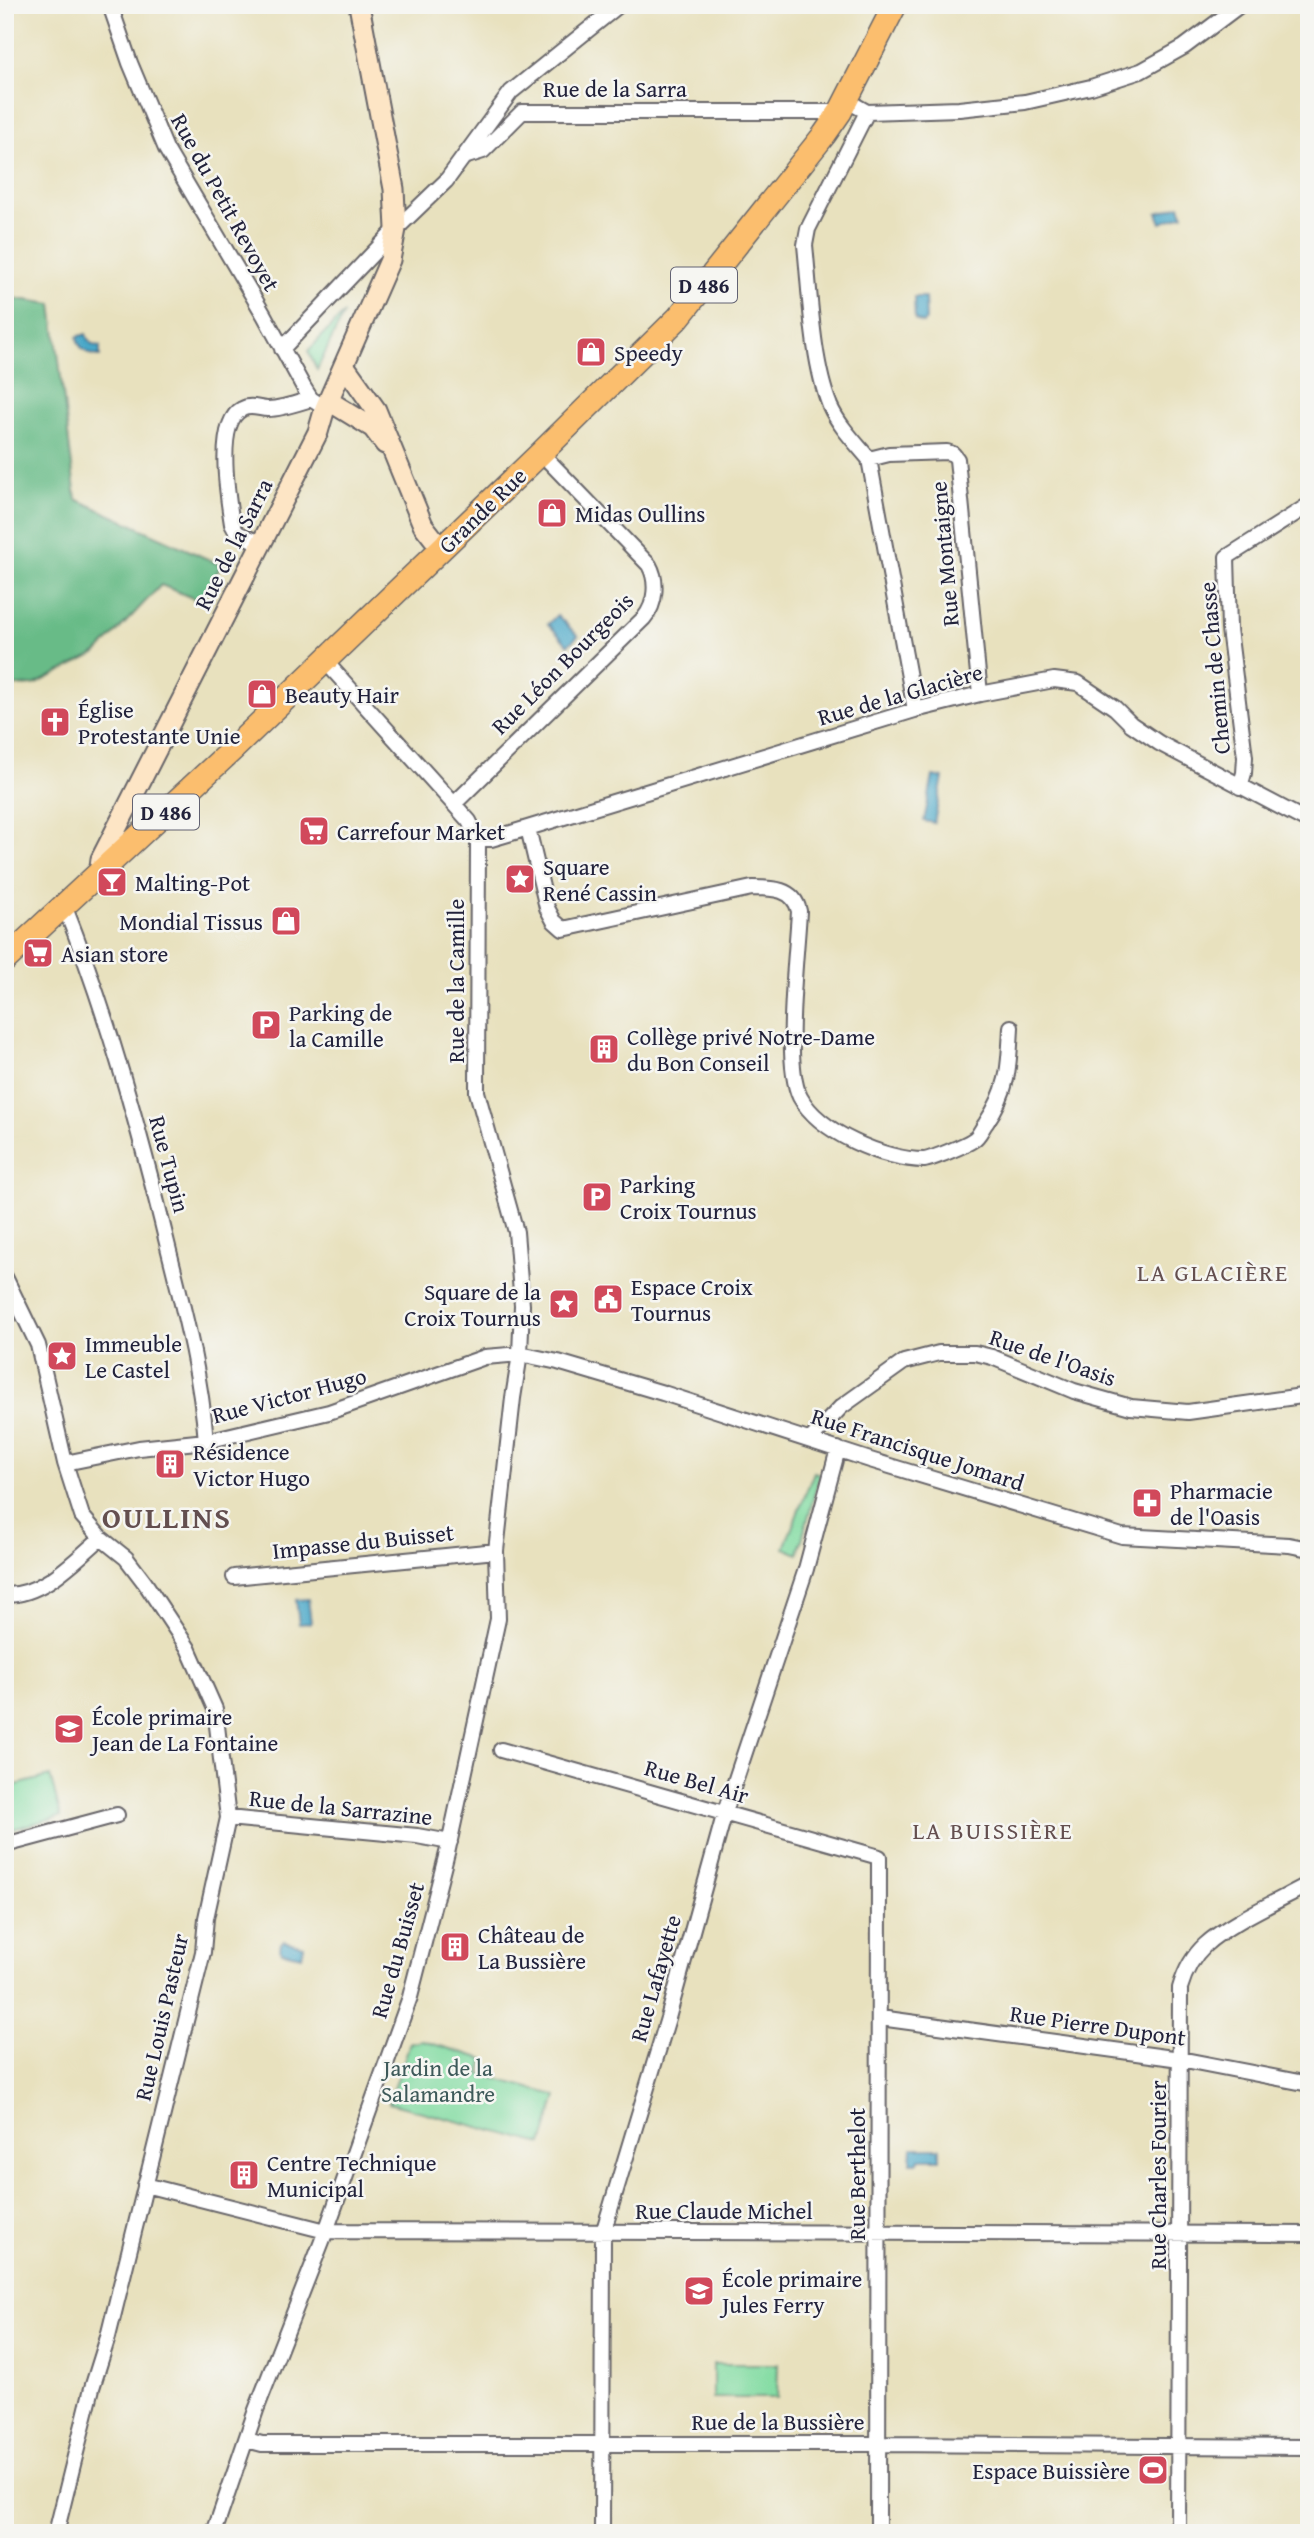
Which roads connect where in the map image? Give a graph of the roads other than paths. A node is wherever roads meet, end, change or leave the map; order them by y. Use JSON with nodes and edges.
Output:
{"nodes":[{"id":1,"x":110,"y":5,"type":"edge"},
{"id":2,"x":359,"y":5,"type":"edge"},
{"id":3,"x":619,"y":5,"type":"edge"},
{"id":4,"x":895,"y":5,"type":"edge"},
{"id":5,"x":1240,"y":5,"type":"edge"},
{"id":6,"x":594,"y":6,"type":"edge"},
{"id":7,"x":596,"y":22,"type":"junction"},
{"id":8,"x":843,"y":106,"type":"junction"},
{"id":9,"x":867,"y":112,"type":"junction"},
{"id":10,"x":464,"y":157,"type":"junction"},
{"id":11,"x":397,"y":229,"type":"junction"},
{"id":12,"x":282,"y":349,"type":"junction"},
{"id":13,"x":344,"y":365,"type":"junction"},
{"id":14,"x":321,"y":403,"type":"junction"},
{"id":15,"x":392,"y":453,"type":"junction"},
{"id":16,"x":541,"y":453,"type":"junction"},
{"id":17,"x":869,"y":458,"type":"junction"},
{"id":18,"x":1309,"y":505,"type":"edge"},
{"id":19,"x":260,"y":544,"type":"junction"},
{"id":20,"x":441,"y":548,"type":"junction"},
{"id":21,"x":325,"y":661,"type":"junction"},
{"id":22,"x":980,"y":694,"type":"junction"},
{"id":23,"x":915,"y":710,"type":"junction"},
{"id":24,"x":1240,"y":787,"type":"junction"},
{"id":25,"x":454,"y":804,"type":"junction"},
{"id":26,"x":1309,"y":822,"type":"edge"},
{"id":27,"x":530,"y":828,"type":"junction"},
{"id":28,"x":478,"y":839,"type":"junction"},
{"id":29,"x":99,"y":875,"type":"junction"},
{"id":30,"x":64,"y":905,"type":"junction"},
{"id":31,"x":5,"y":960,"type":"edge"},
{"id":32,"x":1011,"y":1027,"type":"dead end"},
{"id":33,"x":5,"y":1277,"type":"edge"},
{"id":34,"x":520,"y":1354,"type":"junction"},
{"id":35,"x":1309,"y":1395,"type":"edge"},
{"id":36,"x":811,"y":1440,"type":"junction"},
{"id":37,"x":206,"y":1441,"type":"junction"},
{"id":38,"x":838,"y":1449,"type":"junction"},
{"id":39,"x":65,"y":1463,"type":"junction"},
{"id":40,"x":101,"y":1538,"type":"junction"},
{"id":41,"x":1309,"y":1549,"type":"edge"},
{"id":42,"x":496,"y":1551,"type":"junction"},
{"id":43,"x":234,"y":1577,"type":"dead end"},
{"id":44,"x":5,"y":1595,"type":"edge"},
{"id":45,"x":501,"y":1750,"type":"dead end"},
{"id":46,"x":724,"y":1812,"type":"junction"},
{"id":47,"x":117,"y":1815,"type":"dead end"},
{"id":48,"x":228,"y":1818,"type":"junction"},
{"id":49,"x":450,"y":1842,"type":"junction"},
{"id":50,"x":5,"y":1846,"type":"edge"},
{"id":51,"x":879,"y":1857,"type":"joint"},
{"id":52,"x":1309,"y":1884,"type":"edge"},
{"id":53,"x":880,"y":2018,"type":"junction"},
{"id":54,"x":1180,"y":2059,"type":"junction"},
{"id":55,"x":1309,"y":2084,"type":"edge"},
{"id":56,"x":145,"y":2185,"type":"junction"},
{"id":57,"x":326,"y":2231,"type":"junction"},
{"id":58,"x":603,"y":2233,"type":"junction"},
{"id":59,"x":878,"y":2233,"type":"junction"},
{"id":60,"x":1179,"y":2234,"type":"junction"},
{"id":61,"x":1309,"y":2234,"type":"edge"},
{"id":62,"x":247,"y":2440,"type":"junction"},
{"id":63,"x":604,"y":2444,"type":"junction"},
{"id":64,"x":877,"y":2444,"type":"junction"},
{"id":65,"x":1179,"y":2447,"type":"junction"},
{"id":66,"x":1309,"y":2447,"type":"edge"},
{"id":67,"x":56,"y":2533,"type":"edge"},
{"id":68,"x":214,"y":2533,"type":"edge"},
{"id":69,"x":602,"y":2533,"type":"edge"},
{"id":70,"x":878,"y":2533,"type":"edge"},
{"id":71,"x":1178,"y":2533,"type":"edge"}],
"edges":[{"from":1,"to":12,"type":"street","name":"Rue du Petit Revoyet"},
{"from":2,"to":11,"type":"street"},
{"from":3,"to":7,"type":"street"},
{"from":4,"to":8,"type":"main road","name":"Grande Rue","number":"D 486"},
{"from":5,"to":9,"type":"street"},
{"from":6,"to":7,"type":"street"},
{"from":7,"to":10,"type":"street"},
{"from":8,"to":9,"type":"street"},
{"from":8,"to":10,"type":"street","name":"Rue de la Sarra"},
{"from":8,"to":16,"type":"main road","name":"Grande Rue","number":"D 486"},
{"from":9,"to":17,"type":"street"},
{"from":10,"to":11,"type":"street","name":"Rue de la Sarra"},
{"from":11,"to":12,"type":"street","name":"Rue de la Sarra"},
{"from":11,"to":13,"type":"street","name":"Rue de la Sarra"},
{"from":12,"to":14,"type":"street","name":"Rue du Petit Revoyet"},
{"from":13,"to":14,"type":"street","name":"Rue de la Sarra"},
{"from":13,"to":15,"type":"street"},
{"from":14,"to":15,"type":"street"},
{"from":14,"to":19,"type":"street","name":"Rue de la Sarra"},
{"from":14,"to":19,"type":"street"},
{"from":15,"to":20,"type":"street"},
{"from":16,"to":20,"type":"main road","name":"Grande Rue","number":"D 486"},
{"from":16,"to":25,"type":"street","name":"Rue Léon Bourgeois"},
{"from":17,"to":22,"type":"street","name":"Rue Montaigne"},
{"from":17,"to":23,"type":"street"},
{"from":18,"to":24,"type":"street","name":"Chemin de Chasse"},
{"from":19,"to":29,"type":"street","name":"Rue de la Sarra"},
{"from":20,"to":21,"type":"main road","name":"Grande Rue","number":"D 486"},
{"from":21,"to":25,"type":"street"},
{"from":21,"to":29,"type":"main road","name":"Grande Rue","number":"D 486"},
{"from":22,"to":23,"type":"street","name":"Rue de la Glacière"},
{"from":22,"to":24,"type":"street","name":"Rue de la Glacière"},
{"from":23,"to":27,"type":"street","name":"Rue de la Glacière"},
{"from":24,"to":26,"type":"street","name":"Rue de la Glacière"},
{"from":25,"to":28,"type":"street"},
{"from":27,"to":28,"type":"street","name":"Rue de la Glacière"},
{"from":27,"to":32,"type":"street"},
{"from":28,"to":34,"type":"street","name":"Rue de la Camille"},
{"from":29,"to":30,"type":"main road","name":"Grande Rue","number":"D 486"},
{"from":30,"to":31,"type":"main road","name":"Grande Rue","number":"D 486"},
{"from":30,"to":37,"type":"street","name":"Rue Tupin"},
{"from":33,"to":39,"type":"street","name":"Rue Louis Pasteur"},
{"from":34,"to":36,"type":"street","name":"Rue Francisque Jomard"},
{"from":34,"to":37,"type":"street","name":"Rue Victor Hugo"},
{"from":34,"to":42,"type":"street","name":"Rue du Buisset"},
{"from":35,"to":36,"type":"street","name":"Rue de l'Oasis"},
{"from":36,"to":38,"type":"street","name":"Rue Francisque Jomard"},
{"from":37,"to":39,"type":"street","name":"Rue Victor Hugo"},
{"from":38,"to":41,"type":"street","name":"Rue Francisque Jomard"},
{"from":38,"to":46,"type":"street","name":"Rue Lafayette"},
{"from":39,"to":40,"type":"street","name":"Rue Louis Pasteur"},
{"from":40,"to":44,"type":"street"},
{"from":40,"to":48,"type":"street","name":"Rue Louis Pasteur"},
{"from":42,"to":43,"type":"street","name":"Impasse du Buisset"},
{"from":42,"to":49,"type":"street","name":"Rue du Buisset"},
{"from":45,"to":46,"type":"street","name":"Rue Bel Air"},
{"from":46,"to":51,"type":"street","name":"Rue Bel Air"},
{"from":46,"to":58,"type":"street","name":"Rue Lafayette"},
{"from":47,"to":50,"type":"street"},
{"from":48,"to":49,"type":"street","name":"Rue de la Sarrazine"},
{"from":48,"to":56,"type":"street","name":"Rue Louis Pasteur"},
{"from":49,"to":57,"type":"street","name":"Rue du Buisset"},
{"from":51,"to":53,"type":"street","name":"Rue Berthelot"},
{"from":52,"to":54,"type":"street","name":"Rue Charles Fourier"},
{"from":53,"to":54,"type":"street","name":"Rue Pierre Dupont"},
{"from":53,"to":59,"type":"street","name":"Rue Berthelot"},
{"from":54,"to":55,"type":"street","name":"Rue Pierre Dupont"},
{"from":54,"to":60,"type":"street","name":"Rue Charles Fourier"},
{"from":56,"to":57,"type":"street","name":"Rue Claude Michel"},
{"from":56,"to":67,"type":"street","name":"Rue Louis Pasteur"},
{"from":57,"to":58,"type":"street","name":"Rue Claude Michel"},
{"from":57,"to":62,"type":"street","name":"Rue du Buisset"},
{"from":58,"to":59,"type":"street","name":"Rue Claude Michel"},
{"from":58,"to":63,"type":"street","name":"Rue Lafayette"},
{"from":59,"to":60,"type":"street","name":"Rue Claude Michel"},
{"from":59,"to":64,"type":"street","name":"Rue Berthelot"},
{"from":60,"to":61,"type":"street","name":"Rue Claude Michel"},
{"from":60,"to":65,"type":"street","name":"Rue Charles Fourier"},
{"from":62,"to":63,"type":"street","name":"Rue de la Bussière"},
{"from":62,"to":68,"type":"street","name":"Rue du Buisset"},
{"from":63,"to":64,"type":"street","name":"Rue de la Bussière"},
{"from":63,"to":69,"type":"street","name":"Rue Lafayette"},
{"from":64,"to":65,"type":"street","name":"Rue de la Bussière"},
{"from":64,"to":70,"type":"street","name":"Rue Berthelot"},
{"from":65,"to":66,"type":"street","name":"Rue de la Bussière"},
{"from":65,"to":71,"type":"street","name":"Rue Charles Fourier"}]}
